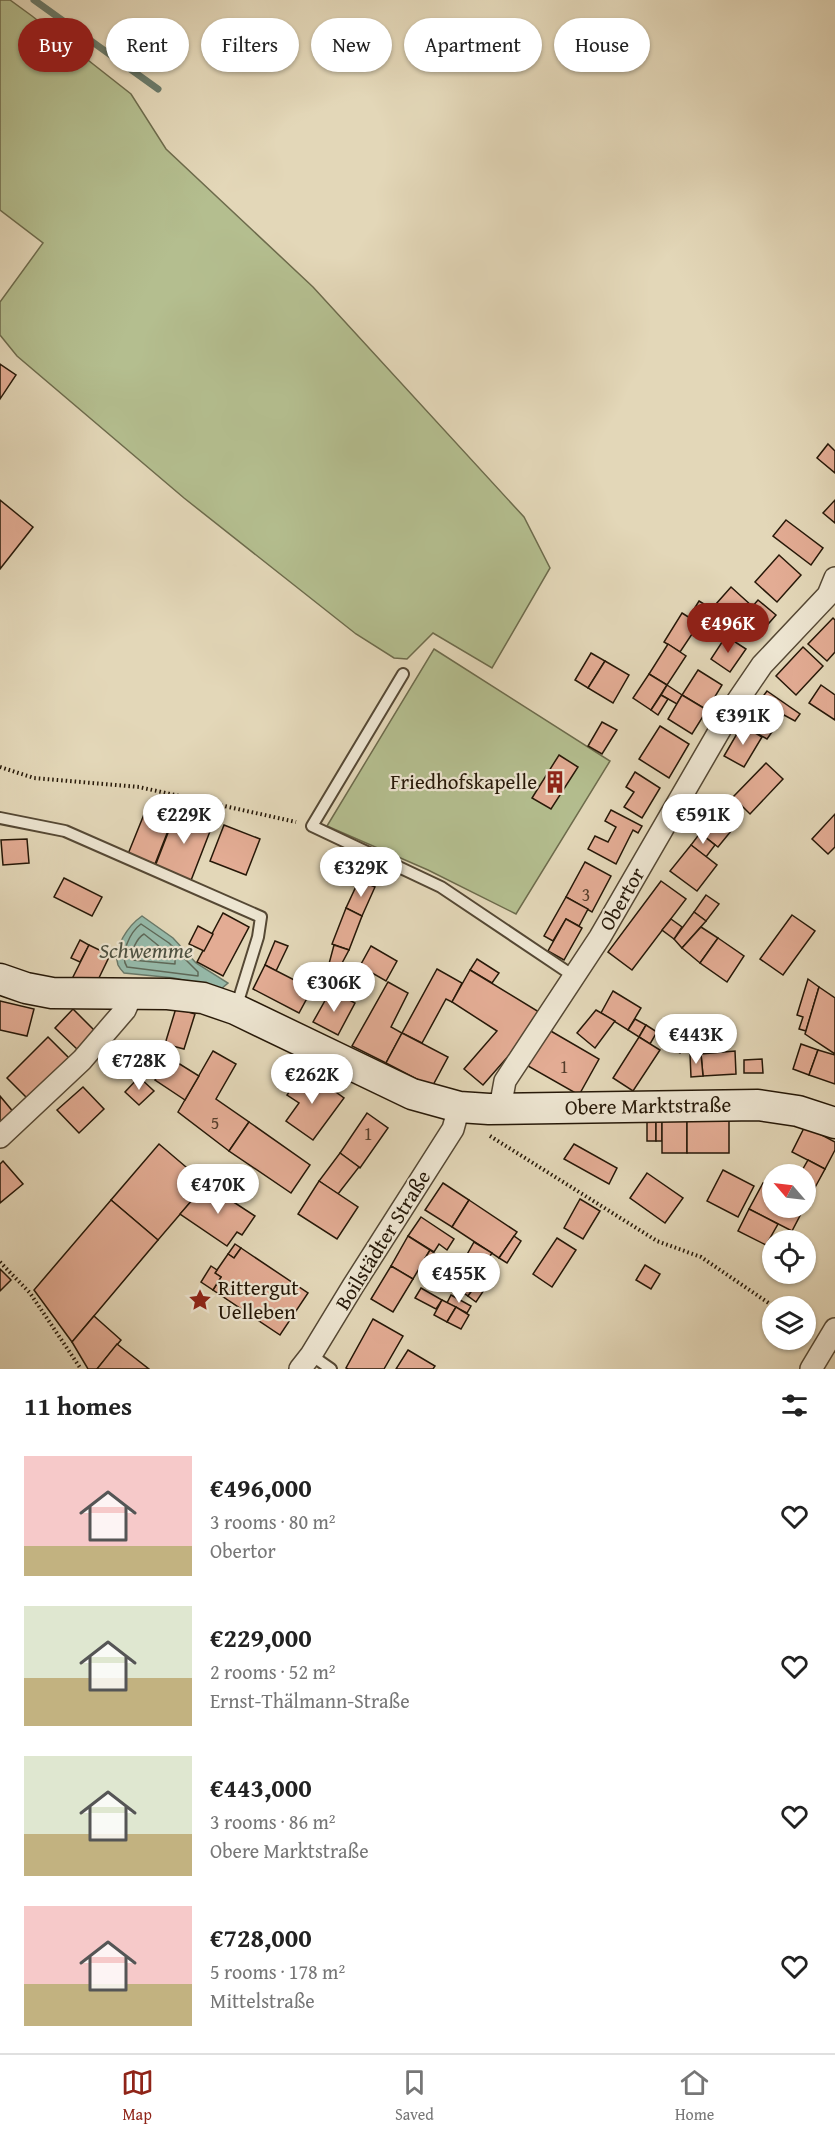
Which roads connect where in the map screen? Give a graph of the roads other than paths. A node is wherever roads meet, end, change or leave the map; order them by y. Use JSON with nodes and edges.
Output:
{"nodes":[{"id":1,"x":833,"y":592,"type":"edge"},
{"id":2,"x":403,"y":674,"type":"dead end"},
{"id":3,"x":0,"y":818,"type":"edge"},
{"id":4,"x":575,"y":977,"type":"junction"},
{"id":5,"x":0,"y":980,"type":"edge"},
{"id":6,"x":132,"y":994,"type":"junction"},
{"id":7,"x":235,"y":1010,"type":"junction"},
{"id":8,"x":459,"y":1107,"type":"junction"},
{"id":9,"x":494,"y":1121,"type":"junction"},
{"id":10,"x":835,"y":1123,"type":"edge"},
{"id":11,"x":0,"y":1137,"type":"edge"},
{"id":12,"x":835,"y":1329,"type":"edge"},
{"id":13,"x":306,"y":1362,"type":"edge"},
{"id":14,"x":331,"y":1369,"type":"edge"},
{"id":15,"x":811,"y":1369,"type":"edge"}],
"edges":[{"from":1,"to":4,"type":"street","name":"Obertor"},
{"from":2,"to":4,"type":"lane"},
{"from":3,"to":7,"type":"lane"},
{"from":4,"to":9,"type":"street","name":"Obertor"},
{"from":5,"to":6,"type":"street","name":"Obere Marktstraße"},
{"from":6,"to":7,"type":"street","name":"Obere Marktstraße"},
{"from":6,"to":11,"type":"street"},
{"from":7,"to":8,"type":"street","name":"Obere Marktstraße"},
{"from":8,"to":9,"type":"street","name":"Obere Marktstraße"},
{"from":8,"to":13,"type":"street","name":"Boilstädter Straße"},
{"from":9,"to":10,"type":"street","name":"Obere Marktstraße"},
{"from":12,"to":15,"type":"street"},
{"from":13,"to":14,"type":"lane"}]}
